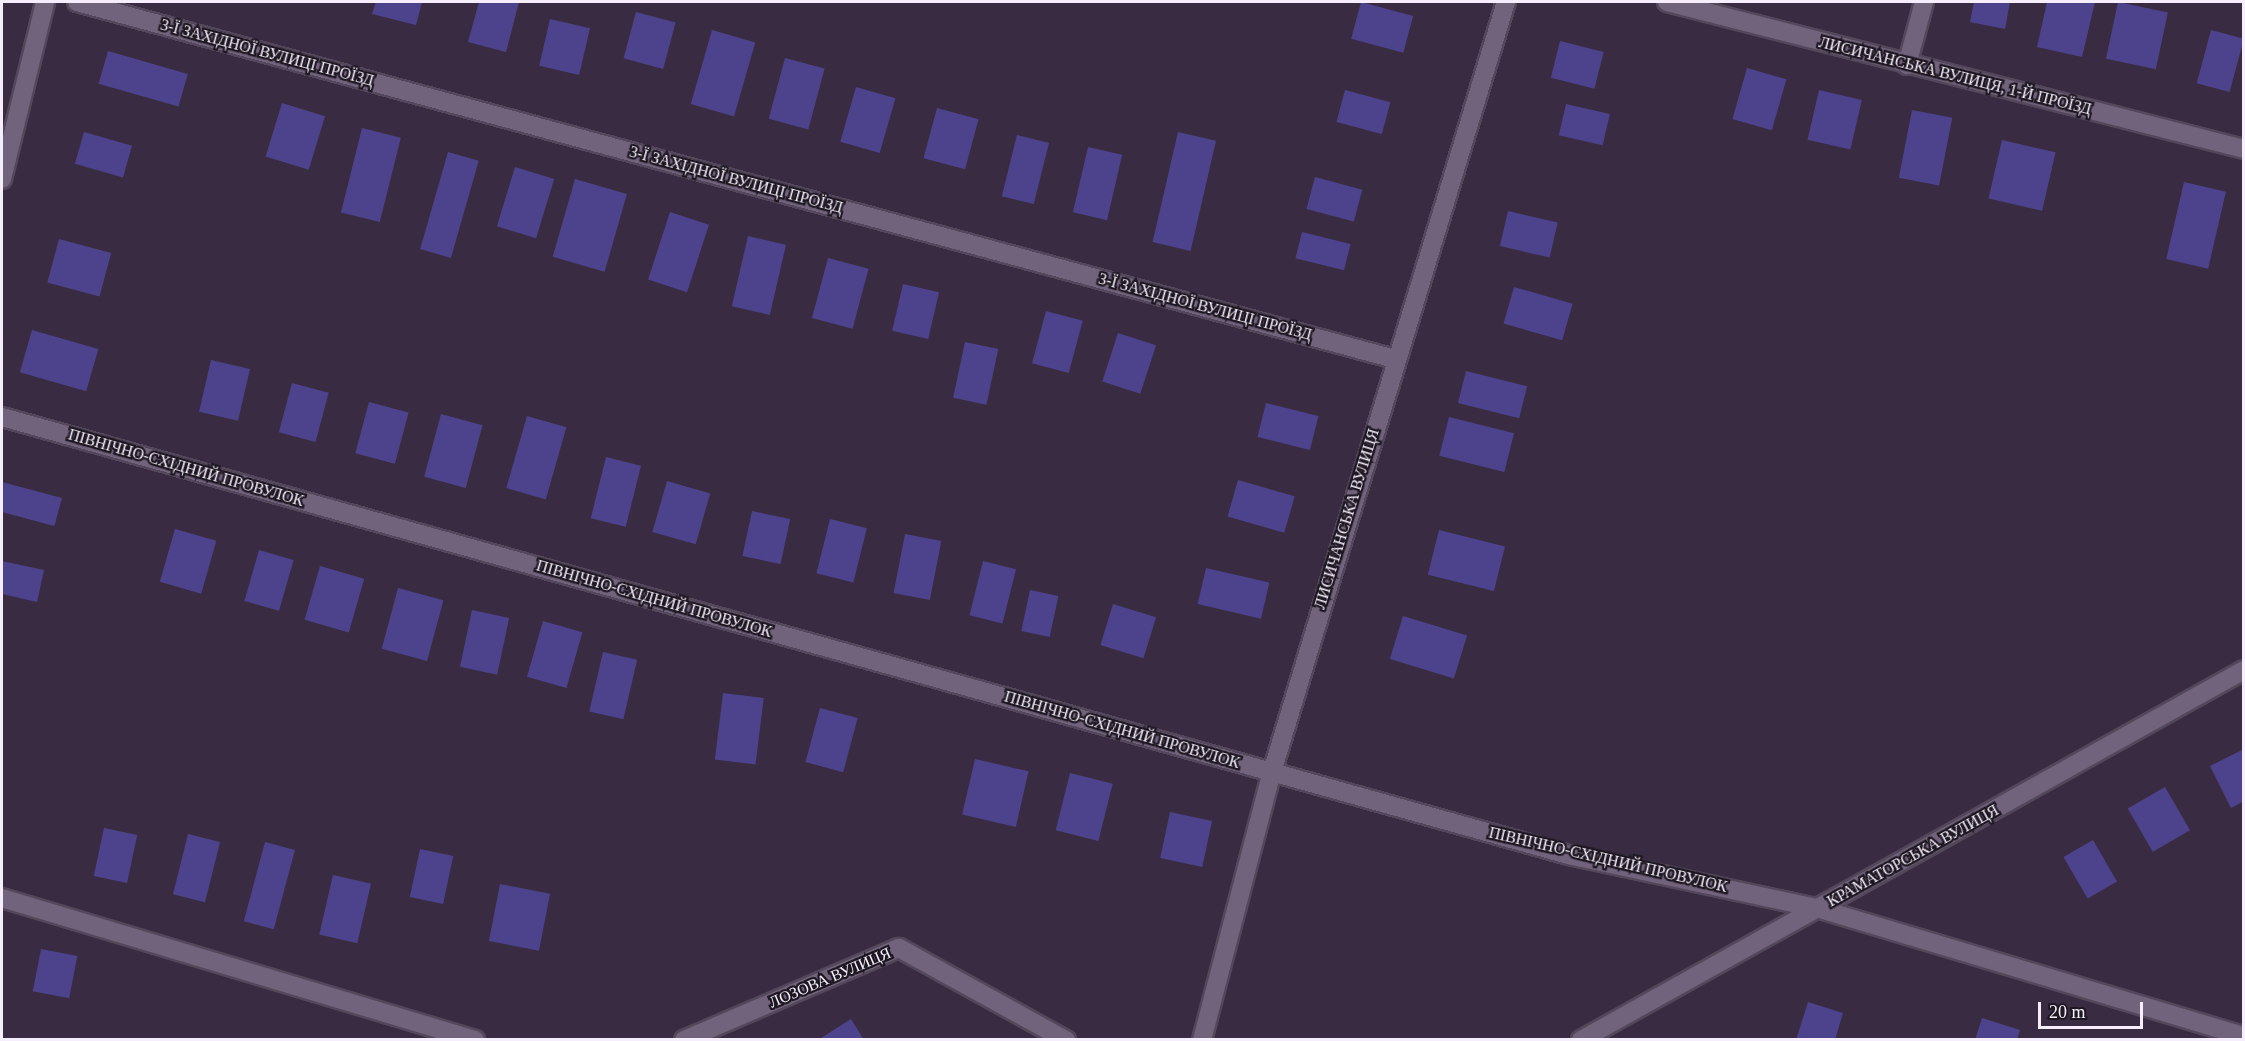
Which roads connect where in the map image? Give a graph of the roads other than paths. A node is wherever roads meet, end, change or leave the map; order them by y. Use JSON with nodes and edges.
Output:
{"nodes":[{"id":1,"x":45,"y":2,"type":"edge"},
{"id":2,"x":77,"y":2,"type":"edge"},
{"id":3,"x":1506,"y":2,"type":"edge"},
{"id":4,"x":1667,"y":2,"type":"edge"},
{"id":5,"x":1924,"y":2,"type":"edge"},
{"id":6,"x":1907,"y":65,"type":"junction"},
{"id":7,"x":2244,"y":149,"type":"edge"},
{"id":8,"x":2,"y":180,"type":"edge"},
{"id":9,"x":1395,"y":359,"type":"junction"},
{"id":10,"x":2,"y":417,"type":"edge"},
{"id":11,"x":2244,"y":670,"type":"edge"},
{"id":12,"x":1272,"y":772,"type":"junction"},
{"id":13,"x":2,"y":898,"type":"edge"},
{"id":14,"x":1820,"y":909,"type":"junction"},
{"id":15,"x":2244,"y":1035,"type":"edge"},
{"id":16,"x":475,"y":1040,"type":"edge"},
{"id":17,"x":684,"y":1040,"type":"edge"},
{"id":18,"x":1066,"y":1040,"type":"edge"},
{"id":19,"x":1202,"y":1040,"type":"edge"},
{"id":20,"x":1581,"y":1040,"type":"edge"}],
"edges":[{"from":1,"to":8,"type":"street"},
{"from":2,"to":9,"type":"street","name":"3-Ї ЗАХІДНОЇ ВУЛИЦІ ПРОЇЗД"},
{"from":3,"to":9,"type":"street","name":"ЛИСИЧАНСЬКА ВУЛИЦЯ"},
{"from":4,"to":6,"type":"street","name":"ЛИСИЧАНСЬКА ВУЛИЦЯ, 1-Й ПРОЇЗД"},
{"from":5,"to":6,"type":"street"},
{"from":6,"to":7,"type":"street","name":"ЛИСИЧАНСЬКА ВУЛИЦЯ, 1-Й ПРОЇЗД"},
{"from":9,"to":12,"type":"street","name":"ЛИСИЧАНСЬКА ВУЛИЦЯ"},
{"from":10,"to":12,"type":"street","name":"ПІВНІЧНО-СХІДНИЙ ПРОВУЛОК"},
{"from":11,"to":14,"type":"street","name":"КРАМАТОРСЬКА ВУЛИЦЯ"},
{"from":12,"to":14,"type":"street","name":"ПІВНІЧНО-СХІДНИЙ ПРОВУЛОК"},
{"from":12,"to":19,"type":"street","name":"ЛИСИЧАНСЬКА ВУЛИЦЯ"},
{"from":13,"to":16,"type":"street"},
{"from":14,"to":15,"type":"street","name":"ПІВНІЧНО-СХІДНИЙ ПРОВУЛОК"},
{"from":14,"to":20,"type":"street","name":"КРАМАТОРСЬКА ВУЛИЦЯ"},
{"from":17,"to":18,"type":"street","name":"ЛОЗОВА ВУЛИЦЯ"}]}
